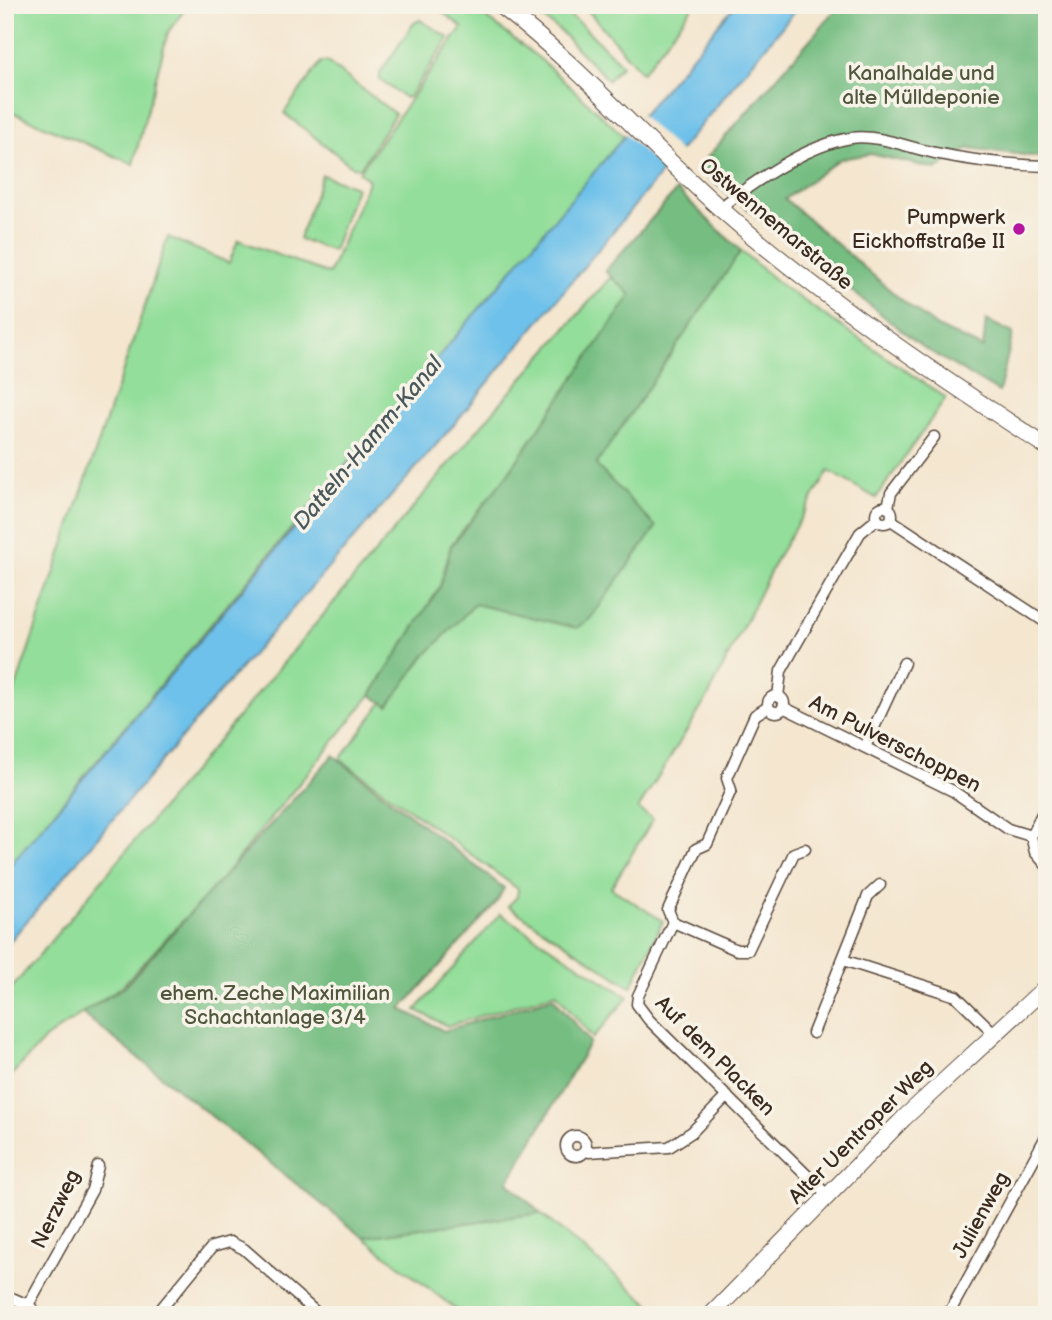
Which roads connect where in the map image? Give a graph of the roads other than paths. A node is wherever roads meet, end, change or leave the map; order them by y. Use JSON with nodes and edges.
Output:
{"nodes":[{"id":1,"x":500,"y":5,"type":"edge"},
{"id":2,"x":1047,"y":166,"type":"edge"},
{"id":3,"x":720,"y":208,"type":"junction"},
{"id":4,"x":934,"y":437,"type":"dead end"},
{"id":5,"x":1047,"y":447,"type":"edge"},
{"id":6,"x":888,"y":508,"type":"junction"},
{"id":7,"x":877,"y":519,"type":"junction"},
{"id":8,"x":891,"y":520,"type":"junction"},
{"id":9,"x":1047,"y":623,"type":"edge"},
{"id":10,"x":904,"y":663,"type":"dead end"},
{"id":11,"x":778,"y":696,"type":"junction"},
{"id":12,"x":768,"y":708,"type":"junction"},
{"id":13,"x":783,"y":708,"type":"junction"},
{"id":14,"x":865,"y":747,"type":"junction"},
{"id":15,"x":1047,"y":804,"type":"edge"},
{"id":16,"x":1031,"y":836,"type":"junction"},
{"id":17,"x":805,"y":849,"type":"dead end"},
{"id":18,"x":1047,"y":866,"type":"edge"},
{"id":19,"x":880,"y":885,"type":"dead end"},
{"id":20,"x":673,"y":922,"type":"junction"},
{"id":21,"x":843,"y":961,"type":"junction"},
{"id":22,"x":1047,"y":986,"type":"edge"},
{"id":23,"x":813,"y":1033,"type":"dead end"},
{"id":24,"x":994,"y":1033,"type":"junction"},
{"id":25,"x":727,"y":1096,"type":"junction"},
{"id":26,"x":1047,"y":1135,"type":"edge"},
{"id":27,"x":586,"y":1149,"type":"dead end"},
{"id":28,"x":98,"y":1166,"type":"dead end"},
{"id":29,"x":827,"y":1195,"type":"junction"},
{"id":30,"x":5,"y":1295,"type":"edge"},
{"id":31,"x":28,"y":1304,"type":"junction"},
{"id":32,"x":39,"y":1315,"type":"edge"},
{"id":33,"x":156,"y":1315,"type":"edge"},
{"id":34,"x":319,"y":1315,"type":"edge"},
{"id":35,"x":711,"y":1315,"type":"edge"},
{"id":36,"x":948,"y":1315,"type":"edge"}],
"edges":[{"from":1,"to":3,"type":"street","name":"Ostwennemarstraße"},
{"from":2,"to":3,"type":"street"},
{"from":3,"to":5,"type":"street","name":"Ostwennemarstraße"},
{"from":4,"to":6,"type":"street"},
{"from":6,"to":7,"type":"street"},
{"from":6,"to":8,"type":"street"},
{"from":7,"to":8,"type":"street"},
{"from":7,"to":11,"type":"street"},
{"from":8,"to":9,"type":"street"},
{"from":10,"to":14,"type":"street"},
{"from":11,"to":12,"type":"street"},
{"from":11,"to":13,"type":"street"},
{"from":12,"to":13,"type":"street"},
{"from":12,"to":20,"type":"street","name":"Auf dem Placken"},
{"from":13,"to":14,"type":"street","name":"Am Pulverschoppen"},
{"from":14,"to":16,"type":"street","name":"Am Pulverschoppen"},
{"from":15,"to":16,"type":"street"},
{"from":16,"to":18,"type":"street"},
{"from":17,"to":20,"type":"street"},
{"from":19,"to":21,"type":"street"},
{"from":20,"to":25,"type":"street","name":"Auf dem Placken"},
{"from":21,"to":23,"type":"street"},
{"from":21,"to":24,"type":"street"},
{"from":22,"to":24,"type":"street","name":"Alter Uentroper Weg"},
{"from":24,"to":29,"type":"street","name":"Alter Uentroper Weg"},
{"from":25,"to":27,"type":"street"},
{"from":25,"to":29,"type":"street","name":"Auf dem Placken"},
{"from":26,"to":36,"type":"street","name":"Julienweg"},
{"from":28,"to":31,"type":"street","name":"Nerzweg"},
{"from":29,"to":35,"type":"street","name":"Alter Uentroper Weg"},
{"from":30,"to":31,"type":"street"},
{"from":31,"to":32,"type":"street"},
{"from":33,"to":34,"type":"street"}]}
